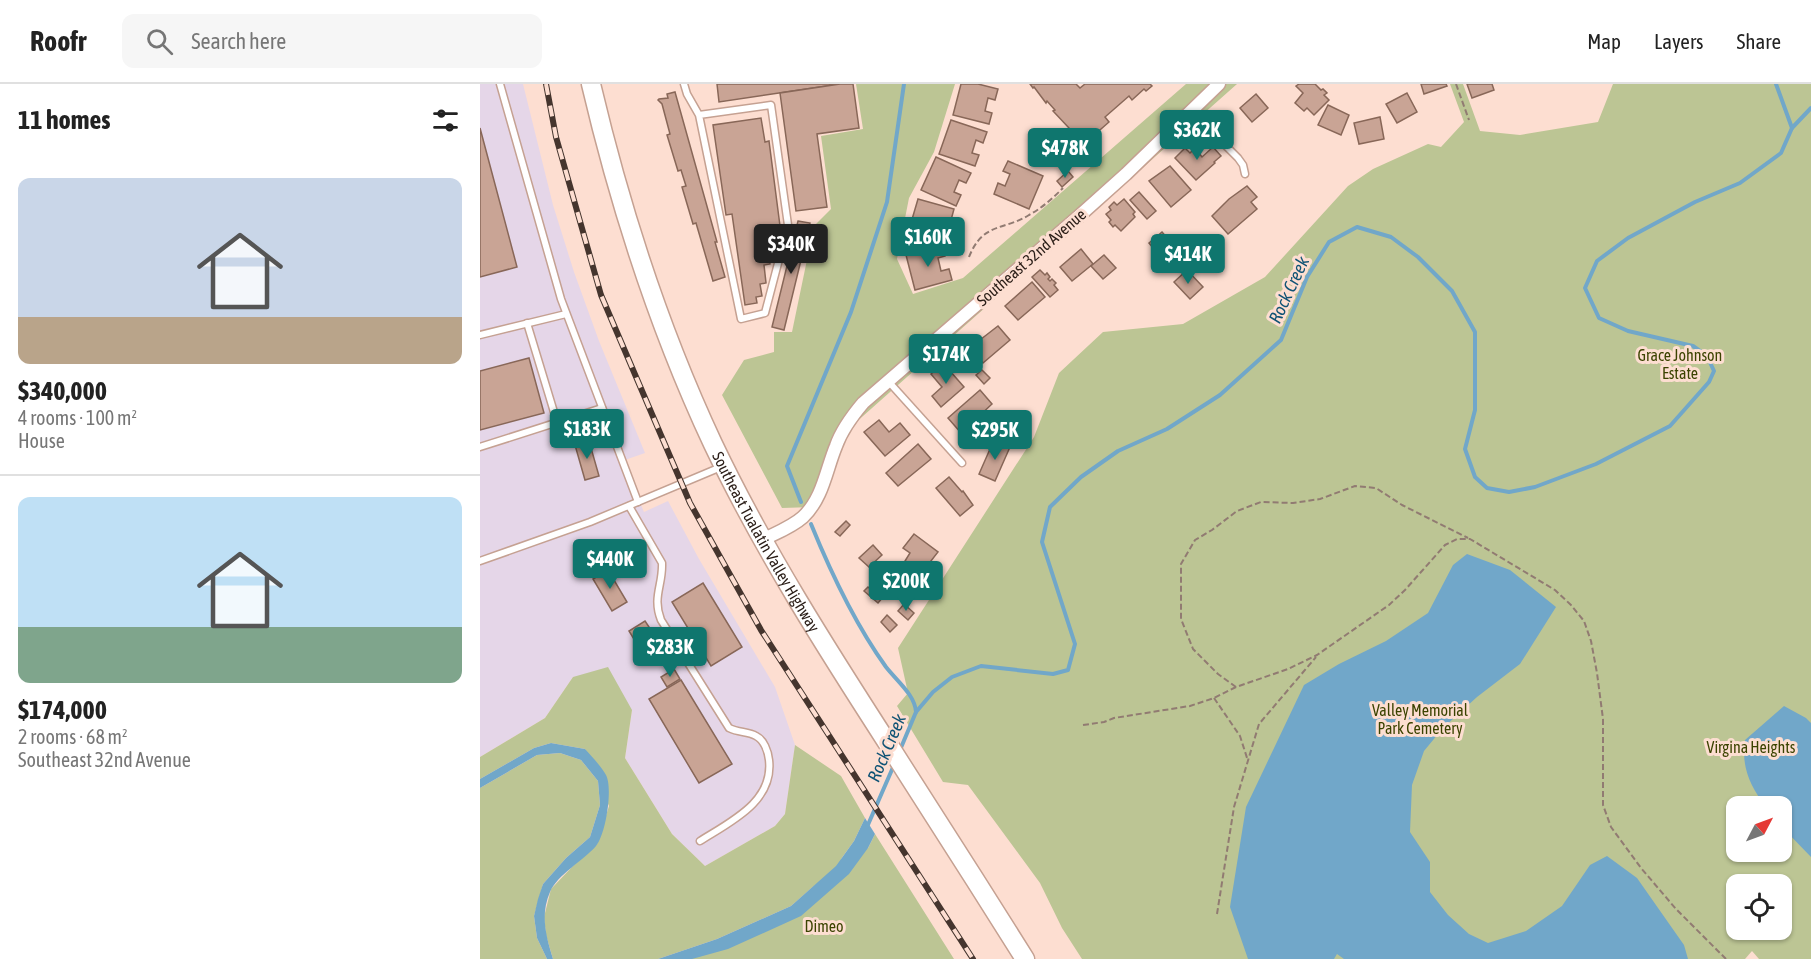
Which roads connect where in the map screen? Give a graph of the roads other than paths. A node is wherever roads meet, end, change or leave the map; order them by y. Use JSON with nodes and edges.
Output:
{"nodes":[{"id":1,"x":500,"y":84,"type":"edge"},
{"id":2,"x":591,"y":84,"type":"edge"},
{"id":3,"x":684,"y":84,"type":"edge"},
{"id":4,"x":1219,"y":84,"type":"edge"},
{"id":5,"x":1191,"y":111,"type":"junction"},
{"id":6,"x":699,"y":115,"type":"junction"},
{"id":7,"x":1245,"y":174,"type":"dead end"},
{"id":8,"x":566,"y":314,"type":"junction"},
{"id":9,"x":527,"y":323,"type":"junction"},
{"id":10,"x":480,"y":335,"type":"edge"},
{"id":11,"x":888,"y":381,"type":"junction"},
{"id":12,"x":602,"y":408,"type":"junction"},
{"id":13,"x":557,"y":422,"type":"junction"},
{"id":14,"x":480,"y":447,"type":"edge"},
{"id":15,"x":962,"y":463,"type":"dead end"},
{"id":16,"x":724,"y":466,"type":"junction"},
{"id":17,"x":638,"y":502,"type":"junction"},
{"id":18,"x":629,"y":506,"type":"junction"},
{"id":19,"x":762,"y":540,"type":"junction"},
{"id":20,"x":480,"y":561,"type":"edge"},
{"id":21,"x":700,"y":841,"type":"dead end"},
{"id":22,"x":1025,"y":959,"type":"edge"}],
"edges":[{"from":1,"to":8,"type":"lane"},
{"from":2,"to":16,"type":"main road","name":"Southeast Tualatin Valley Highway"},
{"from":3,"to":6,"type":"lane"},
{"from":4,"to":5,"type":"street","name":"Southeast 32nd Avenue"},
{"from":5,"to":7,"type":"lane"},
{"from":5,"to":11,"type":"street","name":"Southeast 32nd Avenue"},
{"from":6,"to":6,"type":"lane"},
{"from":8,"to":9,"type":"lane"},
{"from":8,"to":12,"type":"lane"},
{"from":9,"to":10,"type":"lane"},
{"from":9,"to":13,"type":"lane"},
{"from":11,"to":15,"type":"lane"},
{"from":11,"to":19,"type":"street","name":"Southeast 32nd Avenue"},
{"from":12,"to":13,"type":"lane"},
{"from":12,"to":17,"type":"lane"},
{"from":13,"to":14,"type":"lane"},
{"from":16,"to":17,"type":"lane"},
{"from":16,"to":19,"type":"main road","name":"Southeast Tualatin Valley Highway"},
{"from":17,"to":18,"type":"lane"},
{"from":18,"to":20,"type":"lane"},
{"from":18,"to":21,"type":"lane"},
{"from":19,"to":22,"type":"main road","name":"Southeast Tualatin Valley Highway"}]}
